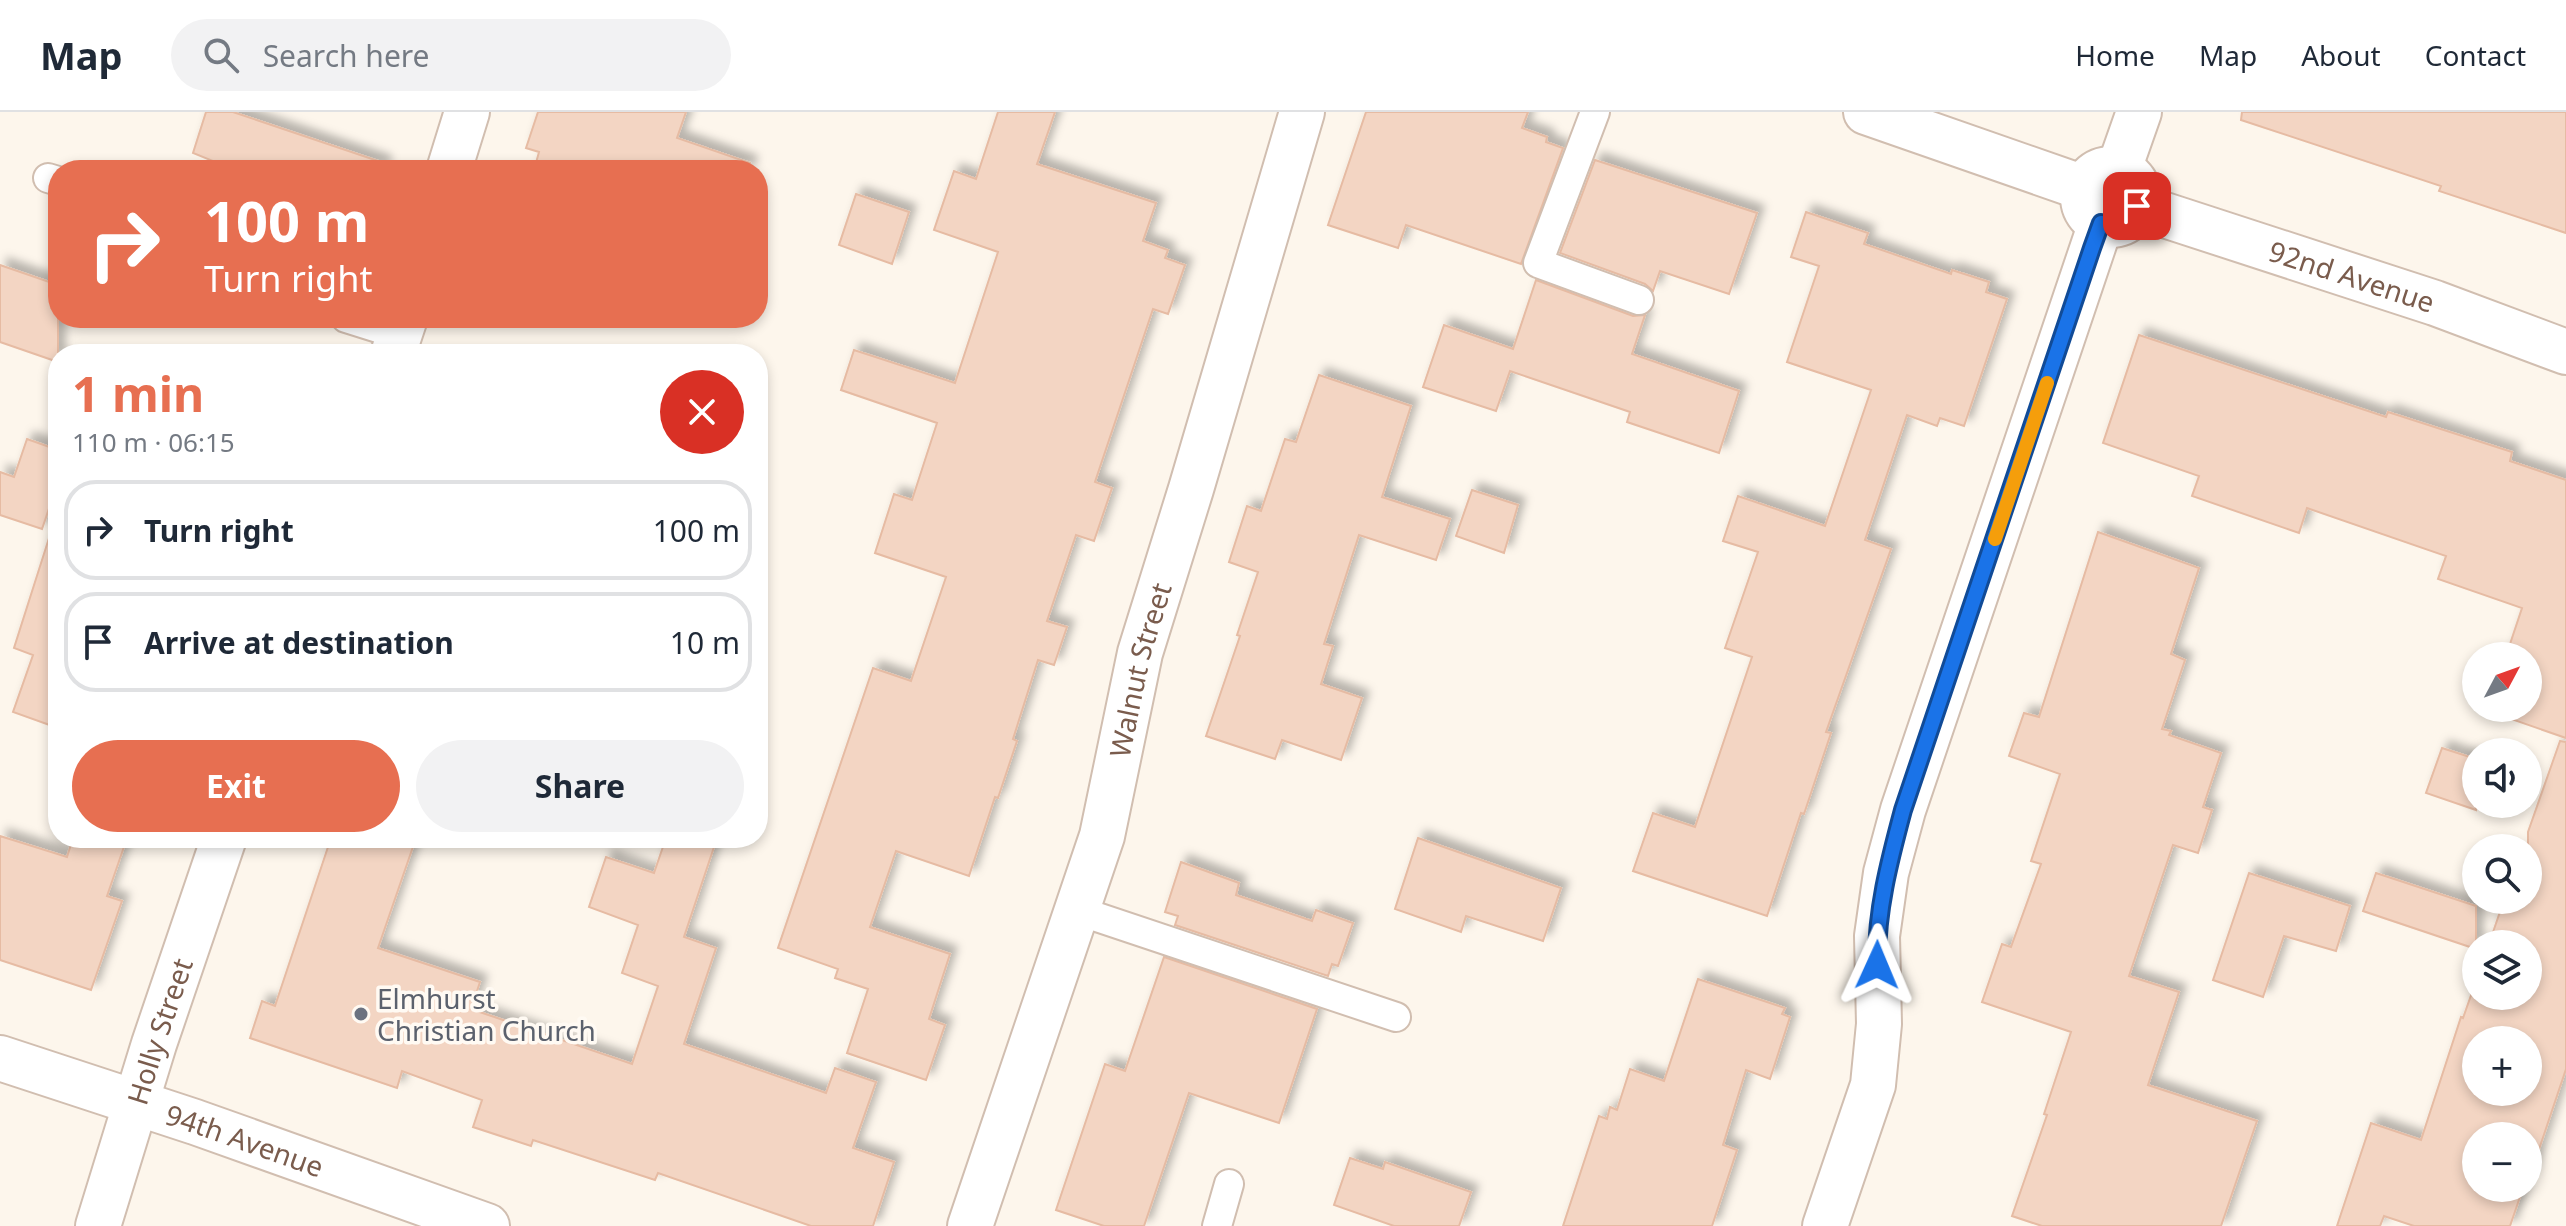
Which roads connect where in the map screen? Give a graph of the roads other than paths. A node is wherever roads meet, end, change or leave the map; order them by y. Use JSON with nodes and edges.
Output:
{"nodes":[{"id":1,"x":467,"y":112,"type":"edge"},
{"id":2,"x":1302,"y":112,"type":"edge"},
{"id":3,"x":1595,"y":112,"type":"edge"},
{"id":4,"x":1866,"y":112,"type":"edge"},
{"id":5,"x":2139,"y":112,"type":"edge"},
{"id":6,"x":452,"y":160,"type":"edge"},
{"id":7,"x":2110,"y":196,"type":"junction"},
{"id":8,"x":1639,"y":300,"type":"dead end"},
{"id":9,"x":375,"y":328,"type":"edge"},
{"id":10,"x":399,"y":336,"type":"edge"},
{"id":11,"x":2566,"y":352,"type":"edge"},
{"id":12,"x":221,"y":848,"type":"edge"},
{"id":13,"x":1076,"y":910,"type":"junction"},
{"id":14,"x":1396,"y":1017,"type":"dead end"},
{"id":15,"x":0,"y":1058,"type":"edge"},
{"id":16,"x":135,"y":1103,"type":"junction"},
{"id":17,"x":1229,"y":1184,"type":"dead end"},
{"id":18,"x":98,"y":1226,"type":"edge"},
{"id":19,"x":487,"y":1226,"type":"edge"},
{"id":20,"x":970,"y":1226,"type":"edge"},
{"id":21,"x":1217,"y":1226,"type":"edge"},
{"id":22,"x":1825,"y":1226,"type":"edge"}],
"edges":[{"from":1,"to":6,"type":"street"},
{"from":2,"to":13,"type":"street","name":"Walnut Street"},
{"from":3,"to":8,"type":"lane"},
{"from":4,"to":7,"type":"street","name":"92nd Avenue"},
{"from":5,"to":7,"type":"street"},
{"from":7,"to":11,"type":"street","name":"92nd Avenue"},
{"from":7,"to":22,"type":"street"},
{"from":9,"to":10,"type":"lane"},
{"from":12,"to":16,"type":"street","name":"Holly Street"},
{"from":13,"to":14,"type":"lane"},
{"from":13,"to":20,"type":"street","name":"Walnut Street"},
{"from":15,"to":16,"type":"street","name":"94th Avenue"},
{"from":16,"to":18,"type":"street","name":"Holly Street"},
{"from":16,"to":19,"type":"street","name":"94th Avenue"},
{"from":17,"to":21,"type":"lane"}]}
